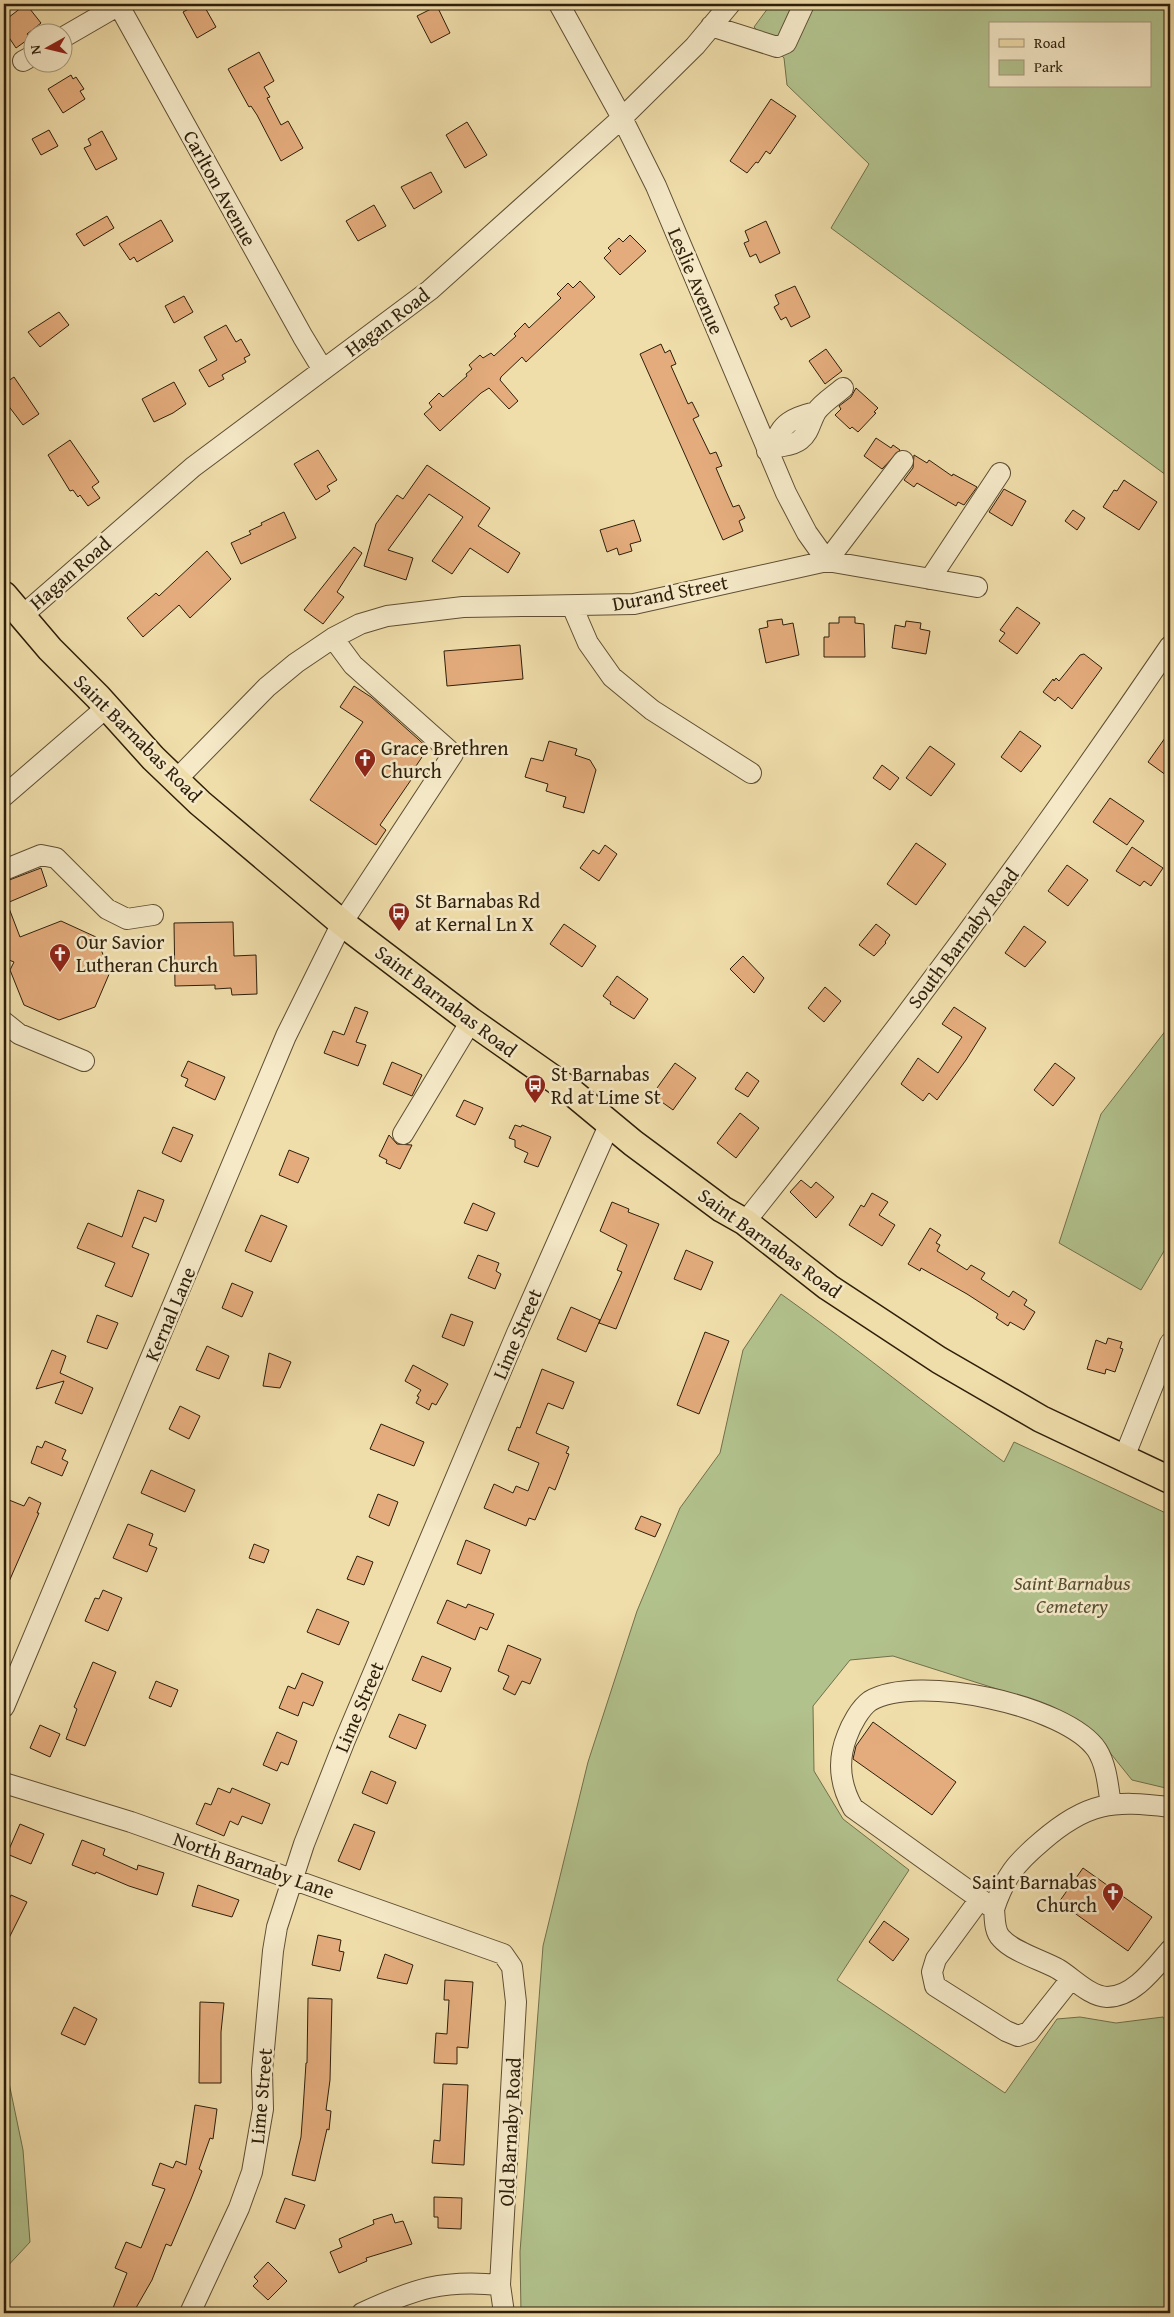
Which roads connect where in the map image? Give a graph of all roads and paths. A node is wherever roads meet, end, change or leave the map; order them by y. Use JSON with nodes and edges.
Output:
{"nodes":[{"id":1,"x":118,"y":4,"type":"edge"},
{"id":2,"x":559,"y":4,"type":"edge"},
{"id":3,"x":730,"y":4,"type":"edge"},
{"id":4,"x":804,"y":4,"type":"edge"},
{"id":5,"x":711,"y":26,"type":"junction"},
{"id":6,"x":72,"y":32,"type":"edge"},
{"id":7,"x":622,"y":118,"type":"junction"},
{"id":8,"x":323,"y":370,"type":"junction"},
{"id":9,"x":843,"y":388,"type":"dead end"},
{"id":10,"x":771,"y":449,"type":"junction"},
{"id":11,"x":903,"y":461,"type":"dead end"},
{"id":12,"x":1000,"y":473,"type":"dead end"},
{"id":13,"x":827,"y":561,"type":"junction"},
{"id":14,"x":930,"y":578,"type":"junction"},
{"id":15,"x":978,"y":587,"type":"dead end"},
{"id":16,"x":4,"y":595,"type":"edge"},
{"id":17,"x":572,"y":606,"type":"junction"},
{"id":18,"x":23,"y":615,"type":"junction"},
{"id":19,"x":334,"y":638,"type":"junction"},
{"id":20,"x":1170,"y":646,"type":"edge"},
{"id":21,"x":107,"y":707,"type":"junction"},
{"id":22,"x":750,"y":773,"type":"dead end"},
{"id":23,"x":177,"y":779,"type":"junction"},
{"id":24,"x":4,"y":796,"type":"edge"},
{"id":25,"x":4,"y":870,"type":"edge"},
{"id":26,"x":153,"y":915,"type":"dead end"},
{"id":27,"x":342,"y":923,"type":"junction"},
{"id":28,"x":471,"y":1021,"type":"junction"},
{"id":29,"x":4,"y":1022,"type":"edge"},
{"id":30,"x":84,"y":1061,"type":"dead end"},
{"id":31,"x":610,"y":1123,"type":"junction"},
{"id":32,"x":403,"y":1134,"type":"dead end"},
{"id":33,"x":745,"y":1222,"type":"junction"},
{"id":34,"x":1170,"y":1344,"type":"edge"},
{"id":35,"x":1123,"y":1460,"type":"junction"},
{"id":36,"x":1170,"y":1480,"type":"edge"},
{"id":37,"x":4,"y":1707,"type":"edge"},
{"id":38,"x":4,"y":1783,"type":"edge"},
{"id":39,"x":1111,"y":1805,"type":"junction"},
{"id":40,"x":1170,"y":1807,"type":"edge"},
{"id":41,"x":294,"y":1878,"type":"junction"},
{"id":42,"x":987,"y":1904,"type":"junction"},
{"id":43,"x":1170,"y":1950,"type":"edge"},
{"id":44,"x":503,"y":1954,"type":"joint"},
{"id":45,"x":1071,"y":1979,"type":"junction"},
{"id":46,"x":500,"y":2285,"type":"junction"},
{"id":47,"x":190,"y":2313,"type":"edge"},
{"id":48,"x":362,"y":2313,"type":"edge"},
{"id":49,"x":504,"y":2313,"type":"edge"}],
"edges":[{"from":1,"to":6,"type":"street"},
{"from":1,"to":8,"type":"street","name":"Carlton Avenue"},
{"from":2,"to":7,"type":"street","name":"Leslie Avenue"},
{"from":3,"to":5,"type":"street","name":"Hagan Road"},
{"from":4,"to":5,"type":"street"},
{"from":5,"to":7,"type":"street","name":"Hagan Road"},
{"from":7,"to":8,"type":"street","name":"Hagan Road"},
{"from":7,"to":10,"type":"street","name":"Leslie Avenue"},
{"from":8,"to":18,"type":"street","name":"Hagan Road"},
{"from":9,"to":10,"type":"street"},
{"from":10,"to":13,"type":"street","name":"Leslie Avenue"},
{"from":11,"to":13,"type":"street"},
{"from":12,"to":14,"type":"street"},
{"from":13,"to":14,"type":"street","name":"Durand Street"},
{"from":13,"to":17,"type":"street","name":"Durand Street"},
{"from":14,"to":15,"type":"street","name":"Durand Street"},
{"from":16,"to":18,"type":"main road","name":"Saint Barnabas Road"},
{"from":17,"to":19,"type":"street","name":"Durand Street"},
{"from":17,"to":22,"type":"street"},
{"from":18,"to":21,"type":"main road","name":"Saint Barnabas Road"},
{"from":19,"to":23,"type":"street","name":"Durand Street"},
{"from":19,"to":27,"type":"street","name":"Kernal Lane"},
{"from":20,"to":33,"type":"street","name":"South Barnaby Road"},
{"from":21,"to":23,"type":"main road","name":"Saint Barnabas Road"},
{"from":21,"to":24,"type":"street"},
{"from":23,"to":27,"type":"main road","name":"Saint Barnabas Road"},
{"from":25,"to":26,"type":"street"},
{"from":27,"to":28,"type":"main road","name":"Saint Barnabas Road"},
{"from":27,"to":37,"type":"street","name":"Kernal Lane"},
{"from":28,"to":31,"type":"main road","name":"Saint Barnabas Road"},
{"from":28,"to":32,"type":"street"},
{"from":29,"to":30,"type":"street"},
{"from":31,"to":33,"type":"main road","name":"Saint Barnabas Road"},
{"from":31,"to":41,"type":"street","name":"Lime Street"},
{"from":33,"to":35,"type":"main road","name":"Saint Barnabas Road"},
{"from":34,"to":35,"type":"street"},
{"from":35,"to":36,"type":"main road","name":"Saint Barnabas Road"},
{"from":38,"to":41,"type":"street","name":"North Barnaby Lane"},
{"from":39,"to":40,"type":"street"},
{"from":39,"to":42,"type":"street"},
{"from":39,"to":42,"type":"street"},
{"from":41,"to":44,"type":"street","name":"North Barnaby Lane"},
{"from":41,"to":47,"type":"street","name":"Lime Street"},
{"from":42,"to":45,"type":"street"},
{"from":42,"to":45,"type":"street"},
{"from":43,"to":45,"type":"street"},
{"from":44,"to":46,"type":"street","name":"Old Barnaby Road"},
{"from":46,"to":48,"type":"street"},
{"from":46,"to":49,"type":"street","name":"Old Barnaby Road"}]}
